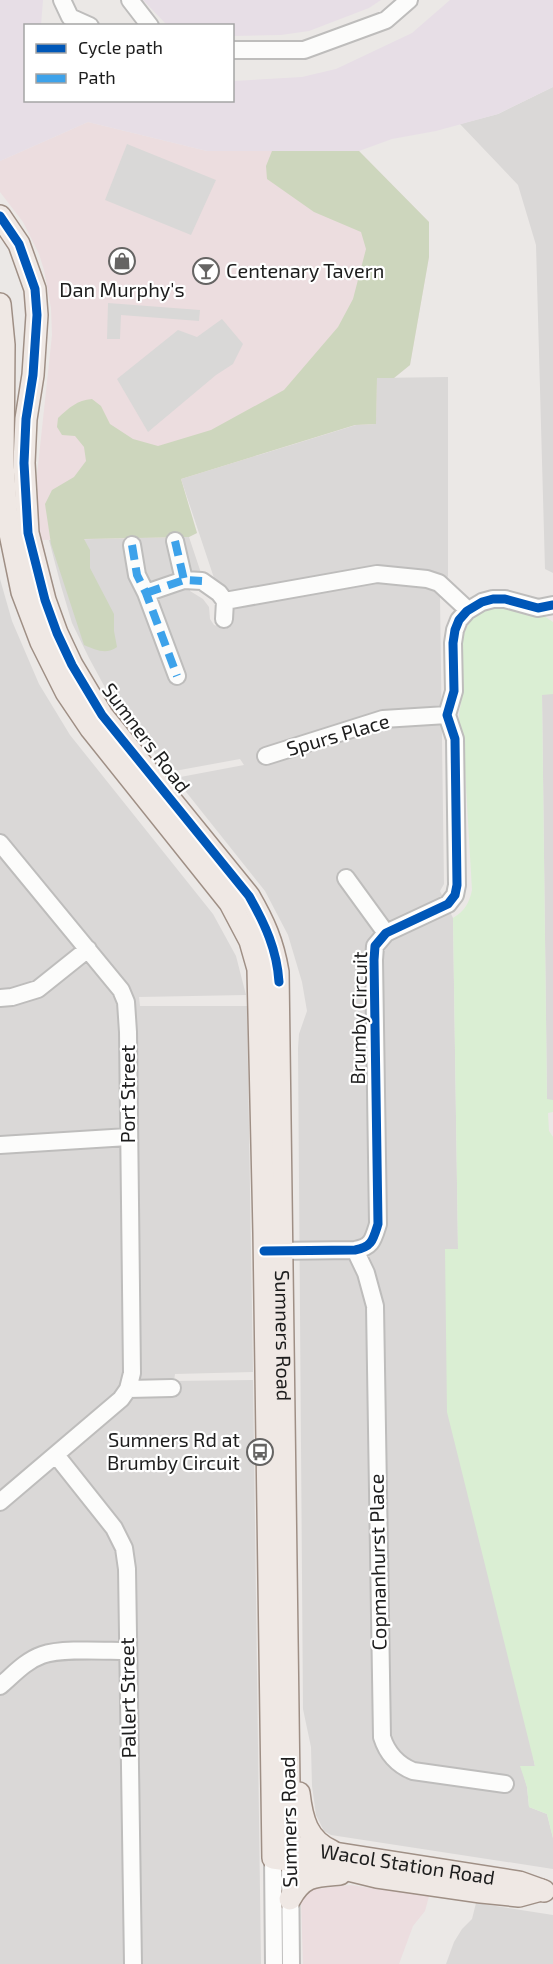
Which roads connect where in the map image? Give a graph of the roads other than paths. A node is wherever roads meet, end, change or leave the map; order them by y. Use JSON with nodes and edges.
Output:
{"nodes":[{"id":1,"x":62,"y":0,"type":"edge"},
{"id":2,"x":130,"y":0,"type":"edge"},
{"id":3,"x":409,"y":0,"type":"edge"},
{"id":4,"x":86,"y":24,"type":"edge"},
{"id":5,"x":148,"y":24,"type":"edge"},
{"id":6,"x":234,"y":50,"type":"edge"},
{"id":7,"x":0,"y":216,"type":"edge"},
{"id":8,"x":0,"y":304,"type":"edge"},
{"id":9,"x":175,"y":541,"type":"dead end"},
{"id":10,"x":132,"y":545,"type":"dead end"},
{"id":11,"x":184,"y":580,"type":"junction"},
{"id":12,"x":146,"y":593,"type":"junction"},
{"id":13,"x":225,"y":601,"type":"junction"},
{"id":14,"x":552,"y":607,"type":"edge"},
{"id":15,"x":468,"y":610,"type":"junction"},
{"id":16,"x":224,"y":619,"type":"dead end"},
{"id":17,"x":177,"y":676,"type":"dead end"},
{"id":18,"x":447,"y":715,"type":"junction"},
{"id":19,"x":266,"y":756,"type":"dead end"},
{"id":20,"x":0,"y":843,"type":"edge"},
{"id":21,"x":346,"y":878,"type":"dead end"},
{"id":22,"x":386,"y":933,"type":"junction"},
{"id":23,"x":88,"y":949,"type":"junction"},
{"id":24,"x":0,"y":998,"type":"edge"},
{"id":25,"x":128,"y":1137,"type":"junction"},
{"id":26,"x":0,"y":1145,"type":"edge"},
{"id":27,"x":355,"y":1250,"type":"junction"},
{"id":28,"x":273,"y":1251,"type":"junction"},
{"id":29,"x":172,"y":1388,"type":"dead end"},
{"id":30,"x":128,"y":1389,"type":"junction"},
{"id":31,"x":56,"y":1455,"type":"junction"},
{"id":32,"x":0,"y":1502,"type":"edge"},
{"id":33,"x":127,"y":1651,"type":"junction"},
{"id":34,"x":0,"y":1686,"type":"edge"},
{"id":35,"x":287,"y":1701,"type":"junction"},
{"id":36,"x":505,"y":1784,"type":"dead end"},
{"id":37,"x":281,"y":1851,"type":"junction"},
{"id":38,"x":332,"y":1852,"type":"junction"},
{"id":39,"x":361,"y":1873,"type":"junction"},
{"id":40,"x":547,"y":1892,"type":"edge"},
{"id":41,"x":290,"y":1899,"type":"junction"},
{"id":42,"x":133,"y":1964,"type":"edge"},
{"id":43,"x":274,"y":1964,"type":"edge"},
{"id":44,"x":291,"y":1964,"type":"edge"}],
"edges":[{"from":1,"to":4,"type":"street"},
{"from":2,"to":5,"type":"street"},
{"from":3,"to":6,"type":"street"},
{"from":7,"to":28,"type":"main road","name":"Sumners Road"},
{"from":8,"to":28,"type":"main road","name":"Sumners Road"},
{"from":9,"to":11,"type":"street"},
{"from":10,"to":12,"type":"street"},
{"from":11,"to":12,"type":"street"},
{"from":11,"to":13,"type":"street"},
{"from":12,"to":17,"type":"street"},
{"from":13,"to":15,"type":"street"},
{"from":13,"to":16,"type":"street"},
{"from":14,"to":15,"type":"street"},
{"from":15,"to":18,"type":"street","name":"Brumby Circuit"},
{"from":18,"to":19,"type":"street","name":"Spurs Place"},
{"from":18,"to":22,"type":"street","name":"Brumby Circuit"},
{"from":20,"to":23,"type":"street","name":"Port Street"},
{"from":21,"to":22,"type":"street"},
{"from":22,"to":27,"type":"street","name":"Brumby Circuit"},
{"from":23,"to":24,"type":"street"},
{"from":23,"to":25,"type":"street","name":"Port Street"},
{"from":25,"to":26,"type":"street"},
{"from":25,"to":30,"type":"street","name":"Port Street"},
{"from":27,"to":28,"type":"street"},
{"from":27,"to":36,"type":"street","name":"Copmanhurst Place"},
{"from":28,"to":35,"type":"main road","name":"Sumners Road"},
{"from":28,"to":37,"type":"main road","name":"Sumners Road"},
{"from":29,"to":30,"type":"street"},
{"from":30,"to":31,"type":"street"},
{"from":31,"to":32,"type":"street"},
{"from":31,"to":33,"type":"street","name":"Pallert Street"},
{"from":33,"to":34,"type":"street"},
{"from":33,"to":42,"type":"street","name":"Pallert Street"},
{"from":35,"to":37,"type":"main road","name":"Sumners Road"},
{"from":35,"to":38,"type":"main road"},
{"from":37,"to":38,"type":"main road","name":"Wacol Station Road"},
{"from":37,"to":39,"type":"main road","name":"Wacol Station Road"},
{"from":37,"to":41,"type":"street","name":"Sumners Road"},
{"from":37,"to":43,"type":"street","name":"Sumners Road"},
{"from":38,"to":40,"type":"main road","name":"Wacol Station Road"},
{"from":39,"to":40,"type":"main road","name":"Wacol Station Road"},
{"from":39,"to":41,"type":"main road"},
{"from":41,"to":44,"type":"street","name":"Sumners Road"}]}
